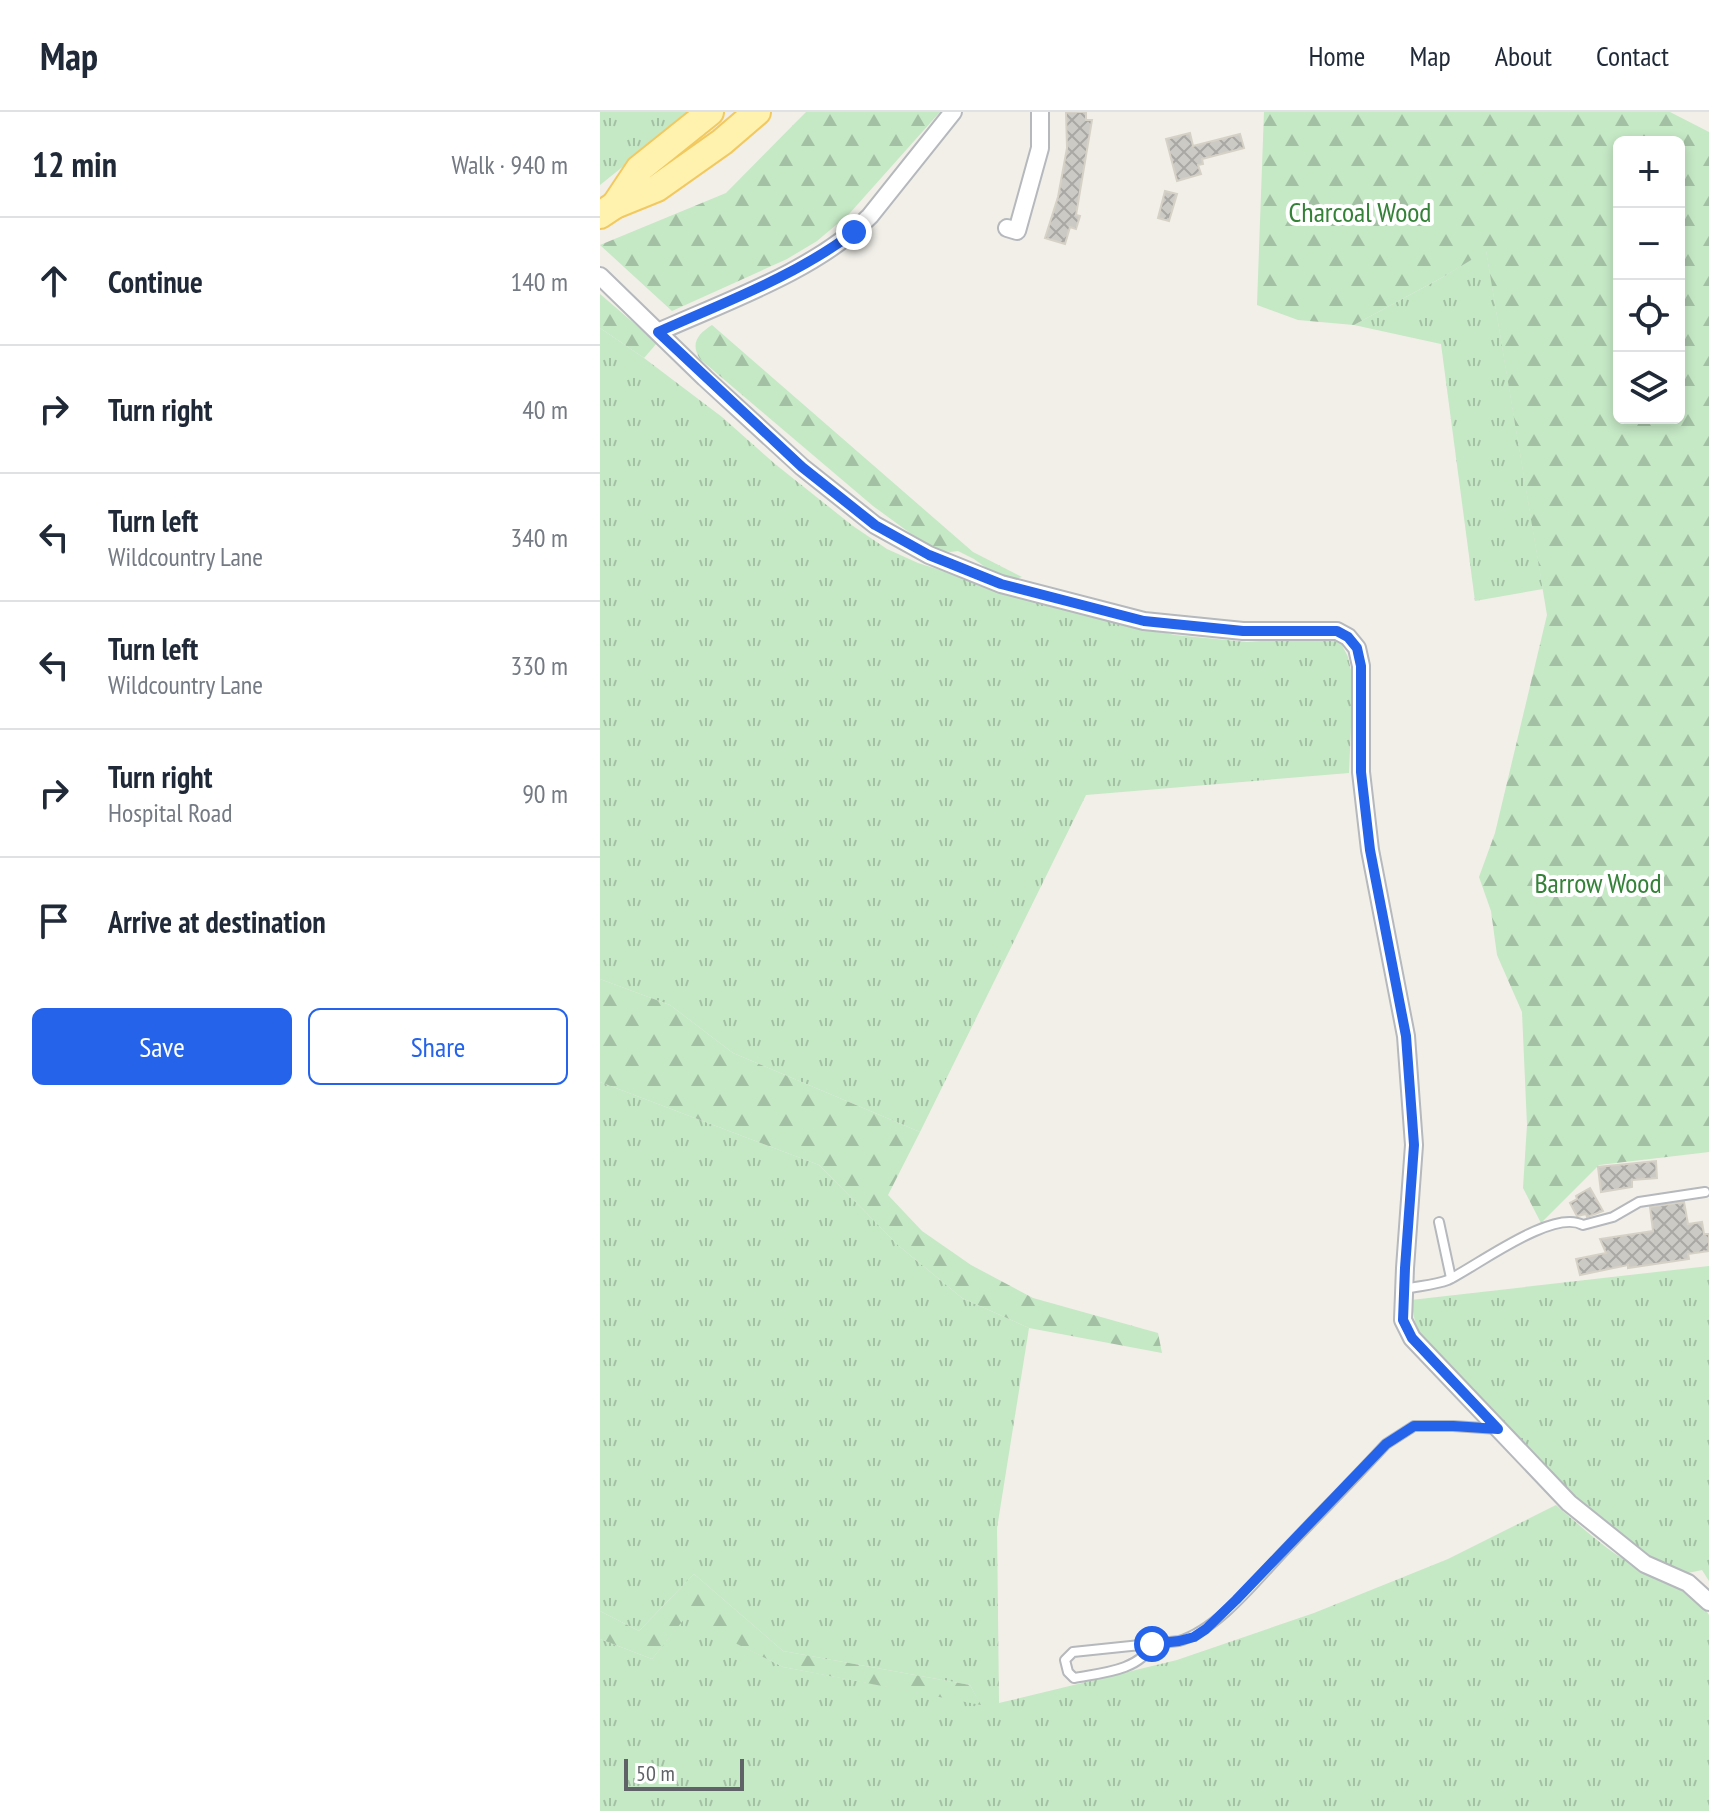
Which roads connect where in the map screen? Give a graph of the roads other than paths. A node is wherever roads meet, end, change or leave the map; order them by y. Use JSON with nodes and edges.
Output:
{"nodes":[{"id":1,"x":710,"y":112,"type":"edge"},
{"id":2,"x":757,"y":112,"type":"edge"},
{"id":3,"x":953,"y":112,"type":"edge"},
{"id":4,"x":1040,"y":112,"type":"edge"},
{"id":5,"x":607,"y":210,"type":"edge"},
{"id":6,"x":1007,"y":228,"type":"dead end"},
{"id":7,"x":600,"y":276,"type":"edge"},
{"id":8,"x":658,"y":332,"type":"junction"},
{"id":9,"x":1705,"y":1192,"type":"dead end"},
{"id":10,"x":1439,"y":1222,"type":"dead end"},
{"id":11,"x":1451,"y":1278,"type":"junction"},
{"id":12,"x":1404,"y":1289,"type":"junction"},
{"id":13,"x":1498,"y":1429,"type":"junction"},
{"id":14,"x":1709,"y":1602,"type":"edge"},
{"id":15,"x":1152,"y":1644,"type":"junction"}],
"edges":[{"from":1,"to":5,"type":"main road"},
{"from":2,"to":5,"type":"main road"},
{"from":3,"to":8,"type":"street"},
{"from":4,"to":6,"type":"street"},
{"from":7,"to":8,"type":"street"},
{"from":8,"to":12,"type":"street"},
{"from":9,"to":11,"type":"lane"},
{"from":10,"to":11,"type":"lane"},
{"from":11,"to":12,"type":"lane"},
{"from":12,"to":13,"type":"street"},
{"from":13,"to":14,"type":"street"},
{"from":13,"to":15,"type":"lane"},
{"from":15,"to":15,"type":"lane"}]}
